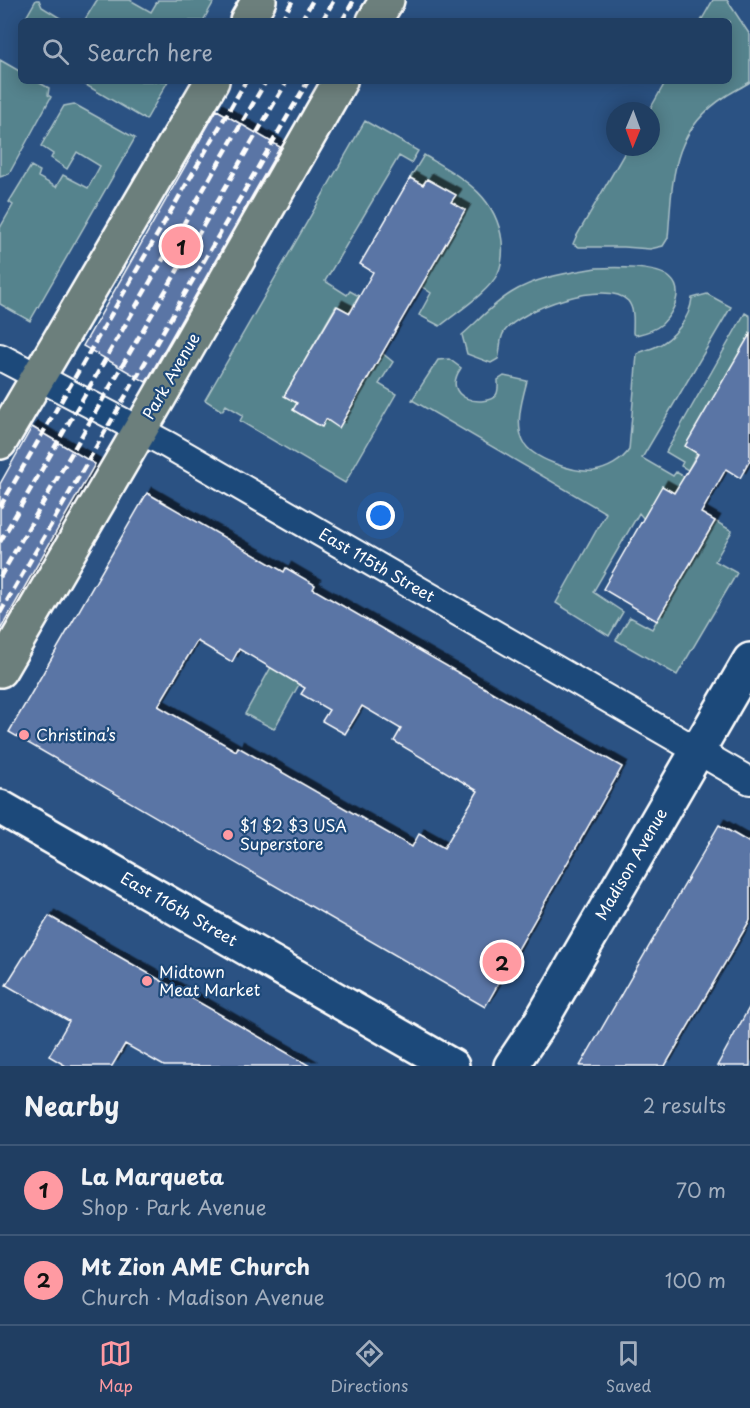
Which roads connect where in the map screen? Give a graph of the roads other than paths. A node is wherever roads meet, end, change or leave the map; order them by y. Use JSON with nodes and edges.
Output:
{"nodes":[{"id":1,"x":259,"y":0,"type":"edge"},
{"id":2,"x":387,"y":0,"type":"edge"},
{"id":3,"x":249,"y":18,"type":"edge"},
{"id":4,"x":376,"y":18,"type":"edge"},
{"id":5,"x":210,"y":84,"type":"edge"},
{"id":6,"x":338,"y":84,"type":"edge"},
{"id":7,"x":0,"y":357,"type":"edge"},
{"id":8,"x":38,"y":377,"type":"junction"},
{"id":9,"x":140,"y":430,"type":"junction"},
{"id":10,"x":0,"y":442,"type":"edge"},
{"id":11,"x":750,"y":660,"type":"edge"},
{"id":12,"x":0,"y":670,"type":"edge"},
{"id":13,"x":697,"y":751,"type":"junction"},
{"id":14,"x":750,"y":781,"type":"edge"},
{"id":15,"x":0,"y":807,"type":"edge"},
{"id":16,"x":452,"y":1066,"type":"edge"},
{"id":17,"x":511,"y":1066,"type":"edge"}],
"edges":[{"from":1,"to":3,"type":"main road"},
{"from":2,"to":4,"type":"main road"},
{"from":5,"to":8,"type":"main road"},
{"from":6,"to":9,"type":"main road","name":"Park Avenue"},
{"from":7,"to":8,"type":"street","name":"East 115th Street"},
{"from":8,"to":9,"type":"street","name":"East 115th Street"},
{"from":8,"to":10,"type":"main road"},
{"from":9,"to":12,"type":"main road","name":"Park Avenue"},
{"from":9,"to":13,"type":"street","name":"East 115th Street"},
{"from":11,"to":13,"type":"street","name":"Madison Avenue"},
{"from":13,"to":14,"type":"street","name":"East 115th Street"},
{"from":13,"to":17,"type":"street","name":"Madison Avenue"},
{"from":15,"to":16,"type":"street","name":"East 116th Street"}]}
